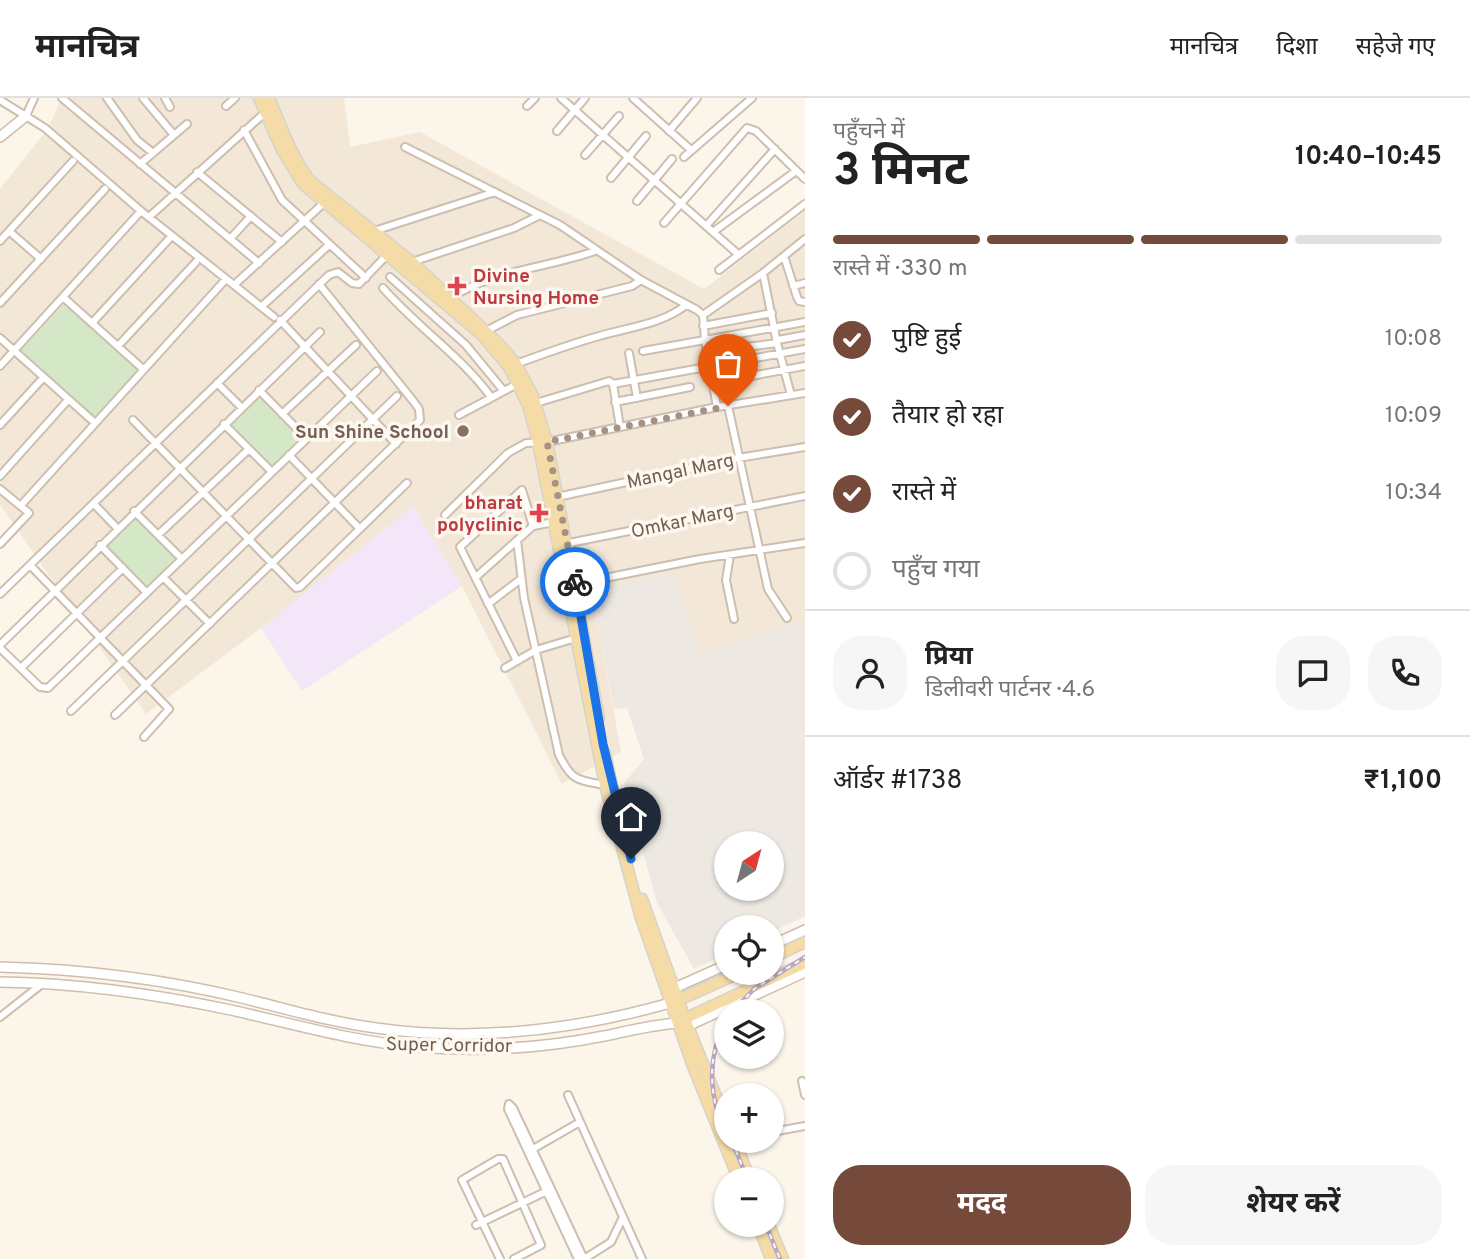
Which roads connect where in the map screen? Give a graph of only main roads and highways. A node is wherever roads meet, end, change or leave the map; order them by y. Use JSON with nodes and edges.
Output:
{"nodes":[{"id":1,"x":259,"y":98,"type":"edge"},
{"id":2,"x":269,"y":106,"type":"edge"},
{"id":3,"x":26,"y":116,"type":"road end"},
{"id":4,"x":0,"y":137,"type":"edge"},
{"id":5,"x":542,"y":442,"type":"junction"},
{"id":6,"x":563,"y":545,"type":"junction"},
{"id":7,"x":805,"y":930,"type":"edge"},
{"id":8,"x":784,"y":940,"type":"edge"},
{"id":9,"x":805,"y":942,"type":"edge"},
{"id":10,"x":784,"y":952,"type":"edge"},
{"id":11,"x":805,"y":963,"type":"edge"},
{"id":12,"x":0,"y":967,"type":"edge"},
{"id":13,"x":714,"y":971,"type":"edge"},
{"id":14,"x":805,"y":972,"type":"edge"},
{"id":15,"x":0,"y":982,"type":"edge"},
{"id":16,"x":714,"y":984,"type":"edge"},
{"id":17,"x":670,"y":991,"type":"junction"},
{"id":18,"x":674,"y":1002,"type":"junction"},
{"id":19,"x":682,"y":1024,"type":"junction"},
{"id":20,"x":709,"y":1080,"type":"junction"},
{"id":21,"x":703,"y":1090,"type":"junction"},
{"id":22,"x":714,"y":1092,"type":"edge"},
{"id":23,"x":734,"y":1167,"type":"edge"},
{"id":24,"x":763,"y":1237,"type":"edge"},
{"id":25,"x":774,"y":1237,"type":"edge"},
{"id":26,"x":771,"y":1259,"type":"edge"},
{"id":27,"x":783,"y":1259,"type":"edge"}],
"edges":[{"from":1,"to":2,"type":"main road"},
{"from":2,"to":5,"type":"main road"},
{"from":2,"to":5,"type":"main road"},
{"from":3,"to":4,"type":"main road"},
{"from":5,"to":6,"type":"main road"},
{"from":5,"to":6,"type":"main road"},
{"from":6,"to":17,"type":"main road"},
{"from":6,"to":17,"type":"main road"},
{"from":7,"to":8,"type":"main road"},
{"from":9,"to":10,"type":"main road"},
{"from":11,"to":19,"type":"main road","name":"Super Corridor"},
{"from":12,"to":18,"type":"main road","name":"Super Corridor"},
{"from":13,"to":17,"type":"main road"},
{"from":14,"to":19,"type":"main road"},
{"from":15,"to":19,"type":"main road","name":"Super Corridor"},
{"from":16,"to":18,"type":"main road","name":"Super Corridor"},
{"from":17,"to":18,"type":"main road"},
{"from":18,"to":19,"type":"main road"},
{"from":19,"to":20,"type":"main road"},
{"from":19,"to":21,"type":"main road"},
{"from":20,"to":21,"type":"main road"},
{"from":20,"to":22,"type":"main road"},
{"from":21,"to":23,"type":"main road"},
{"from":24,"to":26,"type":"main road"},
{"from":25,"to":27,"type":"main road"}]}
